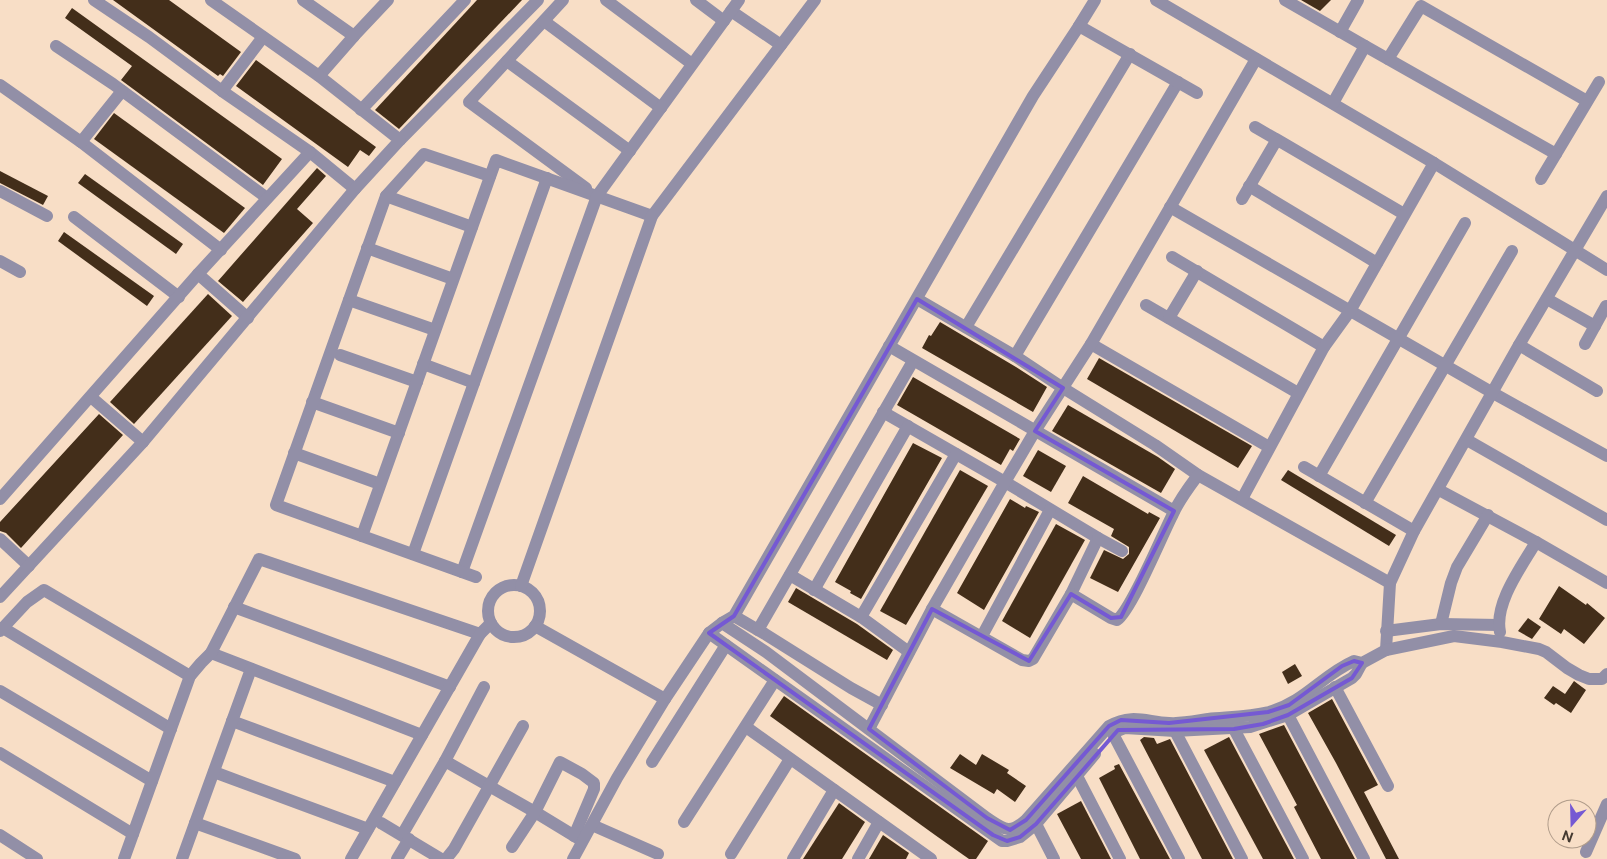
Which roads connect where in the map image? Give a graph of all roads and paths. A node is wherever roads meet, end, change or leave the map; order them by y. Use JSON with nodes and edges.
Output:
{"nodes":[{"id":1,"x":94,"y":0,"type":"edge"},
{"id":2,"x":211,"y":0,"type":"edge"},
{"id":3,"x":304,"y":0,"type":"edge"},
{"id":4,"x":388,"y":0,"type":"edge"},
{"id":5,"x":465,"y":0,"type":"edge"},
{"id":6,"x":538,"y":0,"type":"edge"},
{"id":7,"x":563,"y":0,"type":"edge"},
{"id":8,"x":606,"y":0,"type":"edge"},
{"id":9,"x":696,"y":0,"type":"edge"},
{"id":10,"x":739,"y":0,"type":"edge"},
{"id":11,"x":815,"y":0,"type":"edge"},
{"id":12,"x":1095,"y":0,"type":"edge"},
{"id":13,"x":1156,"y":0,"type":"edge"},
{"id":14,"x":1285,"y":0,"type":"edge"},
{"id":15,"x":1358,"y":0,"type":"edge"},
{"id":16,"x":728,"y":16,"type":"junction"},
{"id":17,"x":544,"y":21,"type":"junction"},
{"id":18,"x":1079,"y":26,"type":"junction"},
{"id":19,"x":1340,"y":32,"type":"junction"},
{"id":20,"x":354,"y":36,"type":"junction"},
{"id":21,"x":263,"y":37,"type":"junction"},
{"id":22,"x":781,"y":45,"type":"junction"},
{"id":23,"x":56,"y":46,"type":"dead end"},
{"id":24,"x":1365,"y":46,"type":"junction"},
{"id":25,"x":1130,"y":54,"type":"junction"},
{"id":26,"x":1256,"y":59,"type":"junction"},
{"id":27,"x":1388,"y":59,"type":"junction"},
{"id":28,"x":507,"y":61,"type":"junction"},
{"id":29,"x":692,"y":64,"type":"junction"},
{"id":30,"x":319,"y":76,"type":"junction"},
{"id":31,"x":1178,"y":82,"type":"junction"},
{"id":32,"x":1599,"y":82,"type":"dead end"},
{"id":33,"x":0,"y":85,"type":"edge"},
{"id":34,"x":122,"y":91,"type":"junction"},
{"id":35,"x":222,"y":91,"type":"junction"},
{"id":36,"x":1197,"y":93,"type":"dead end"},
{"id":37,"x":1588,"y":101,"type":"junction"},
{"id":38,"x":1333,"y":104,"type":"junction"},
{"id":39,"x":661,"y":108,"type":"junction"},
{"id":40,"x":361,"y":110,"type":"junction"},
{"id":41,"x":1255,"y":128,"type":"dead end"},
{"id":42,"x":1276,"y":139,"type":"junction"},
{"id":43,"x":400,"y":140,"type":"junction"},
{"id":44,"x":81,"y":142,"type":"junction"},
{"id":45,"x":630,"y":151,"type":"junction"},
{"id":46,"x":310,"y":152,"type":"junction"},
{"id":47,"x":1556,"y":154,"type":"junction"},
{"id":48,"x":1434,"y":163,"type":"junction"},
{"id":49,"x":490,"y":176,"type":"junction"},
{"id":50,"x":547,"y":178,"type":"junction"},
{"id":51,"x":1541,"y":179,"type":"dead end"},
{"id":52,"x":1249,"y":186,"type":"junction"},
{"id":53,"x":355,"y":189,"type":"junction"},
{"id":54,"x":0,"y":191,"type":"edge"},
{"id":55,"x":386,"y":196,"type":"junction"},
{"id":56,"x":597,"y":196,"type":"junction"},
{"id":57,"x":1607,"y":196,"type":"edge"},
{"id":58,"x":267,"y":198,"type":"junction"},
{"id":59,"x":1242,"y":199,"type":"dead end"},
{"id":60,"x":1170,"y":207,"type":"junction"},
{"id":61,"x":1404,"y":214,"type":"junction"},
{"id":62,"x":47,"y":216,"type":"dead end"},
{"id":63,"x":652,"y":216,"type":"junction"},
{"id":64,"x":74,"y":217,"type":"dead end"},
{"id":65,"x":1465,"y":223,"type":"dead end"},
{"id":66,"x":472,"y":227,"type":"junction"},
{"id":67,"x":367,"y":248,"type":"junction"},
{"id":68,"x":221,"y":250,"type":"junction"},
{"id":69,"x":1576,"y":250,"type":"junction"},
{"id":70,"x":1512,"y":252,"type":"dead end"},
{"id":71,"x":1172,"y":257,"type":"dead end"},
{"id":72,"x":0,"y":261,"type":"edge"},
{"id":73,"x":1377,"y":263,"type":"junction"},
{"id":74,"x":1607,"y":270,"type":"edge"},
{"id":75,"x":1197,"y":271,"type":"junction"},
{"id":76,"x":20,"y":272,"type":"dead end"},
{"id":77,"x":198,"y":274,"type":"junction"},
{"id":78,"x":454,"y":279,"type":"junction"},
{"id":79,"x":179,"y":297,"type":"junction"},
{"id":80,"x":917,"y":299,"type":"junction"},
{"id":81,"x":349,"y":300,"type":"junction"},
{"id":82,"x":1547,"y":300,"type":"junction"},
{"id":83,"x":1146,"y":305,"type":"dead end"},
{"id":84,"x":1606,"y":306,"type":"edge"},
{"id":85,"x":1350,"y":311,"type":"junction"},
{"id":86,"x":248,"y":318,"type":"junction"},
{"id":87,"x":1169,"y":318,"type":"junction"},
{"id":88,"x":1595,"y":326,"type":"junction"},
{"id":89,"x":966,"y":327,"type":"junction"},
{"id":90,"x":435,"y":330,"type":"junction"},
{"id":91,"x":1398,"y":338,"type":"junction"},
{"id":92,"x":1091,"y":344,"type":"junction"},
{"id":93,"x":1585,"y":344,"type":"dead end"},
{"id":94,"x":1520,"y":345,"type":"junction"},
{"id":95,"x":888,"y":346,"type":"junction"},
{"id":96,"x":1324,"y":347,"type":"junction"},
{"id":97,"x":340,"y":355,"type":"dead end"},
{"id":98,"x":1015,"y":356,"type":"junction"},
{"id":99,"x":913,"y":361,"type":"junction"},
{"id":100,"x":423,"y":364,"type":"junction"},
{"id":101,"x":1446,"y":365,"type":"junction"},
{"id":102,"x":417,"y":382,"type":"junction"},
{"id":103,"x":474,"y":382,"type":"junction"},
{"id":104,"x":1063,"y":388,"type":"junction"},
{"id":105,"x":1597,"y":390,"type":"dead end"},
{"id":106,"x":1298,"y":393,"type":"junction"},
{"id":107,"x":1493,"y":393,"type":"junction"},
{"id":108,"x":91,"y":396,"type":"junction"},
{"id":109,"x":312,"y":402,"type":"junction"},
{"id":110,"x":884,"y":412,"type":"junction"},
{"id":111,"x":908,"y":426,"type":"junction"},
{"id":112,"x":1035,"y":431,"type":"junction"},
{"id":113,"x":398,"y":433,"type":"junction"},
{"id":114,"x":1467,"y":440,"type":"junction"},
{"id":115,"x":142,"y":442,"type":"junction"},
{"id":116,"x":1269,"y":447,"type":"junction"},
{"id":117,"x":294,"y":453,"type":"junction"},
{"id":118,"x":956,"y":454,"type":"junction"},
{"id":119,"x":1607,"y":456,"type":"edge"},
{"id":120,"x":1304,"y":467,"type":"dead end"},
{"id":121,"x":1198,"y":475,"type":"junction"},
{"id":122,"x":1319,"y":476,"type":"junction"},
{"id":123,"x":1005,"y":482,"type":"junction"},
{"id":124,"x":380,"y":484,"type":"junction"},
{"id":125,"x":1439,"y":490,"type":"junction"},
{"id":126,"x":0,"y":499,"type":"edge"},
{"id":127,"x":1242,"y":499,"type":"junction"},
{"id":128,"x":1365,"y":502,"type":"junction"},
{"id":129,"x":1050,"y":510,"type":"junction"},
{"id":130,"x":1174,"y":512,"type":"junction"},
{"id":131,"x":1488,"y":515,"type":"junction"},
{"id":132,"x":1607,"y":520,"type":"edge"},
{"id":133,"x":1414,"y":531,"type":"junction"},
{"id":134,"x":362,"y":536,"type":"junction"},
{"id":135,"x":1098,"y":538,"type":"junction"},
{"id":136,"x":0,"y":539,"type":"edge"},
{"id":137,"x":1536,"y":542,"type":"junction"},
{"id":138,"x":1122,"y":551,"type":"dead end"},
{"id":139,"x":413,"y":554,"type":"junction"},
{"id":140,"x":29,"y":566,"type":"junction"},
{"id":141,"x":462,"y":572,"type":"junction"},
{"id":142,"x":790,"y":575,"type":"junction"},
{"id":143,"x":476,"y":577,"type":"dead end"},
{"id":144,"x":1390,"y":583,"type":"junction"},
{"id":145,"x":1607,"y":583,"type":"edge"},
{"id":146,"x":522,"y":586,"type":"junction"},
{"id":147,"x":814,"y":590,"type":"junction"},
{"id":148,"x":1071,"y":594,"type":"junction"},
{"id":149,"x":0,"y":597,"type":"edge"},
{"id":150,"x":234,"y":607,"type":"junction"},
{"id":151,"x":932,"y":609,"type":"junction"},
{"id":152,"x":734,"y":616,"type":"junction"},
{"id":153,"x":861,"y":617,"type":"junction"},
{"id":154,"x":491,"y":623,"type":"junction"},
{"id":155,"x":722,"y":623,"type":"junction"},
{"id":156,"x":1441,"y":624,"type":"junction"},
{"id":157,"x":1499,"y":625,"type":"junction"},
{"id":158,"x":536,"y":626,"type":"junction"},
{"id":159,"x":1,"y":630,"type":"edge"},
{"id":160,"x":758,"y":630,"type":"junction"},
{"id":161,"x":1386,"y":631,"type":"junction"},
{"id":162,"x":480,"y":634,"type":"junction"},
{"id":163,"x":709,"y":634,"type":"junction"},
{"id":164,"x":982,"y":636,"type":"junction"},
{"id":165,"x":1502,"y":642,"type":"junction"},
{"id":166,"x":726,"y":645,"type":"junction"},
{"id":167,"x":1386,"y":650,"type":"junction"},
{"id":168,"x":909,"y":652,"type":"junction"},
{"id":169,"x":211,"y":653,"type":"junction"},
{"id":170,"x":1362,"y":663,"type":"junction"},
{"id":171,"x":251,"y":669,"type":"junction"},
{"id":172,"x":1607,"y":674,"type":"edge"},
{"id":173,"x":190,"y":676,"type":"junction"},
{"id":174,"x":775,"y":680,"type":"junction"},
{"id":175,"x":450,"y":687,"type":"junction"},
{"id":176,"x":484,"y":687,"type":"dead end"},
{"id":177,"x":1335,"y":687,"type":"junction"},
{"id":178,"x":0,"y":691,"type":"edge"},
{"id":179,"x":665,"y":700,"type":"junction"},
{"id":180,"x":882,"y":705,"type":"junction"},
{"id":181,"x":1288,"y":715,"type":"junction"},
{"id":182,"x":232,"y":721,"type":"junction"},
{"id":183,"x":523,"y":726,"type":"dead end"},
{"id":184,"x":746,"y":727,"type":"junction"},
{"id":185,"x":171,"y":729,"type":"junction"},
{"id":186,"x":869,"y":729,"type":"junction"},
{"id":187,"x":1234,"y":729,"type":"junction"},
{"id":188,"x":1175,"y":731,"type":"junction"},
{"id":189,"x":1113,"y":734,"type":"junction"},
{"id":190,"x":422,"y":735,"type":"junction"},
{"id":191,"x":0,"y":753,"type":"edge"},
{"id":192,"x":790,"y":758,"type":"junction"},
{"id":193,"x":445,"y":761,"type":"junction"},
{"id":194,"x":652,"y":762,"type":"dead end"},
{"id":195,"x":214,"y":772,"type":"junction"},
{"id":196,"x":1077,"y":776,"type":"junction"},
{"id":197,"x":152,"y":781,"type":"junction"},
{"id":198,"x":395,"y":782,"type":"junction"},
{"id":199,"x":488,"y":786,"type":"junction"},
{"id":200,"x":1388,"y":786,"type":"dead end"},
{"id":201,"x":834,"y":790,"type":"junction"},
{"id":202,"x":1607,"y":804,"type":"edge"},
{"id":203,"x":535,"y":812,"type":"junction"},
{"id":204,"x":684,"y":822,"type":"dead end"},
{"id":205,"x":880,"y":822,"type":"junction"},
{"id":206,"x":195,"y":823,"type":"junction"},
{"id":207,"x":381,"y":823,"type":"dead end"},
{"id":208,"x":1036,"y":824,"type":"junction"},
{"id":209,"x":592,"y":826,"type":"junction"},
{"id":210,"x":368,"y":829,"type":"junction"},
{"id":211,"x":133,"y":834,"type":"junction"},
{"id":212,"x":0,"y":835,"type":"edge"},
{"id":213,"x":405,"y":837,"type":"junction"},
{"id":214,"x":579,"y":839,"type":"junction"},
{"id":215,"x":512,"y":847,"type":"dead end"},
{"id":216,"x":1586,"y":852,"type":"dead end"},
{"id":217,"x":658,"y":854,"type":"dead end"},
{"id":218,"x":731,"y":854,"type":"dead end"},
{"id":219,"x":925,"y":857,"type":"edge"},
{"id":220,"x":1051,"y":858,"type":"edge"},
{"id":221,"x":36,"y":859,"type":"edge"},
{"id":222,"x":124,"y":859,"type":"edge"},
{"id":223,"x":182,"y":859,"type":"edge"},
{"id":224,"x":295,"y":859,"type":"edge"},
{"id":225,"x":351,"y":859,"type":"edge"},
{"id":226,"x":398,"y":859,"type":"edge"},
{"id":227,"x":441,"y":859,"type":"edge"},
{"id":228,"x":446,"y":859,"type":"edge"},
{"id":229,"x":573,"y":859,"type":"edge"},
{"id":230,"x":793,"y":859,"type":"edge"},
{"id":231,"x":858,"y":859,"type":"edge"},
{"id":232,"x":1120,"y":859,"type":"edge"},
{"id":233,"x":1179,"y":859,"type":"edge"},
{"id":234,"x":1242,"y":859,"type":"edge"},
{"id":235,"x":1303,"y":859,"type":"edge"},
{"id":236,"x":1364,"y":859,"type":"edge"}],
"edges":[{"from":1,"to":35,"type":"street"},
{"from":2,"to":21,"type":"street"},
{"from":3,"to":20,"type":"street"},
{"from":4,"to":20,"type":"street"},
{"from":5,"to":40,"type":"street"},
{"from":6,"to":43,"type":"street"},
{"from":7,"to":17,"type":"street"},
{"from":8,"to":29,"type":"street"},
{"from":9,"to":16,"type":"street"},
{"from":10,"to":16,"type":"street"},
{"from":11,"to":22,"type":"street"},
{"from":12,"to":18,"type":"street"},
{"from":13,"to":26,"type":"street"},
{"from":14,"to":19,"type":"street"},
{"from":15,"to":19,"type":"street"},
{"from":16,"to":22,"type":"street"},
{"from":16,"to":29,"type":"street"},
{"from":17,"to":28,"type":"street"},
{"from":17,"to":39,"type":"street"},
{"from":18,"to":25,"type":"street"},
{"from":18,"to":80,"type":"street"},
{"from":19,"to":24,"type":"street"},
{"from":20,"to":30,"type":"street"},
{"from":21,"to":30,"type":"street"},
{"from":21,"to":35,"type":"street"},
{"from":22,"to":63,"type":"street"},
{"from":23,"to":34,"type":"street"},
{"from":24,"to":27,"type":"street"},
{"from":24,"to":38,"type":"street"},
{"from":25,"to":31,"type":"street"},
{"from":25,"to":89,"type":"street"},
{"from":26,"to":38,"type":"street"},
{"from":26,"to":60,"type":"street"},
{"from":27,"to":37,"type":"street"},
{"from":27,"to":47,"type":"street"},
{"from":28,"to":45,"type":"street"},
{"from":28,"to":56,"type":"street"},
{"from":29,"to":39,"type":"street"},
{"from":30,"to":40,"type":"street"},
{"from":31,"to":36,"type":"street"},
{"from":31,"to":98,"type":"street"},
{"from":32,"to":37,"type":"street"},
{"from":33,"to":44,"type":"street"},
{"from":34,"to":44,"type":"street"},
{"from":34,"to":58,"type":"street"},
{"from":35,"to":46,"type":"street"},
{"from":37,"to":47,"type":"street"},
{"from":38,"to":48,"type":"street"},
{"from":39,"to":45,"type":"street"},
{"from":40,"to":43,"type":"street"},
{"from":41,"to":42,"type":"street"},
{"from":42,"to":52,"type":"street"},
{"from":42,"to":61,"type":"street"},
{"from":43,"to":53,"type":"street"},
{"from":44,"to":68,"type":"street"},
{"from":45,"to":56,"type":"street"},
{"from":46,"to":53,"type":"street"},
{"from":46,"to":58,"type":"street"},
{"from":47,"to":51,"type":"street"},
{"from":48,"to":61,"type":"street"},
{"from":48,"to":69,"type":"street"},
{"from":49,"to":50,"type":"street"},
{"from":49,"to":55,"type":"street"},
{"from":49,"to":66,"type":"street"},
{"from":50,"to":56,"type":"street"},
{"from":50,"to":103,"type":"street"},
{"from":52,"to":59,"type":"street"},
{"from":52,"to":73,"type":"street"},
{"from":53,"to":86,"type":"street"},
{"from":54,"to":62,"type":"street"},
{"from":55,"to":66,"type":"street"},
{"from":55,"to":67,"type":"street"},
{"from":56,"to":63,"type":"street"},
{"from":56,"to":141,"type":"street"},
{"from":57,"to":69,"type":"street"},
{"from":58,"to":68,"type":"street"},
{"from":60,"to":85,"type":"street"},
{"from":60,"to":92,"type":"street"},
{"from":61,"to":73,"type":"street"},
{"from":63,"to":146,"type":"street"},
{"from":64,"to":79,"type":"street"},
{"from":65,"to":91,"type":"street"},
{"from":66,"to":78,"type":"street"},
{"from":67,"to":78,"type":"street"},
{"from":67,"to":81,"type":"street"},
{"from":68,"to":77,"type":"street"},
{"from":69,"to":74,"type":"street"},
{"from":69,"to":82,"type":"street"},
{"from":70,"to":101,"type":"street"},
{"from":71,"to":75,"type":"street"},
{"from":72,"to":76,"type":"street"},
{"from":73,"to":85,"type":"street"},
{"from":75,"to":87,"type":"street"},
{"from":75,"to":96,"type":"street"},
{"from":77,"to":79,"type":"street"},
{"from":77,"to":86,"type":"street"},
{"from":78,"to":90,"type":"street"},
{"from":79,"to":108,"type":"street"},
{"from":80,"to":89,"type":"street"},
{"from":80,"to":95,"type":"street"},
{"from":81,"to":90,"type":"street"},
{"from":81,"to":109,"type":"street"},
{"from":82,"to":88,"type":"street"},
{"from":82,"to":94,"type":"street"},
{"from":83,"to":87,"type":"street"},
{"from":84,"to":88,"type":"street"},
{"from":85,"to":91,"type":"street"},
{"from":85,"to":96,"type":"street"},
{"from":86,"to":115,"type":"street"},
{"from":87,"to":106,"type":"street"},
{"from":88,"to":93,"type":"street"},
{"from":89,"to":98,"type":"street"},
{"from":90,"to":100,"type":"street"},
{"from":91,"to":101,"type":"street"},
{"from":91,"to":122,"type":"street"},
{"from":92,"to":104,"type":"street"},
{"from":92,"to":116,"type":"street"},
{"from":94,"to":105,"type":"street"},
{"from":94,"to":107,"type":"street"},
{"from":95,"to":99,"type":"street"},
{"from":95,"to":152,"type":"street"},
{"from":96,"to":106,"type":"street"},
{"from":97,"to":102,"type":"street"},
{"from":98,"to":104,"type":"street"},
{"from":99,"to":110,"type":"street"},
{"from":99,"to":112,"type":"street"},
{"from":100,"to":102,"type":"street"},
{"from":100,"to":103,"type":"street"},
{"from":101,"to":107,"type":"street"},
{"from":101,"to":128,"type":"street"},
{"from":102,"to":113,"type":"street"},
{"from":103,"to":139,"type":"street"},
{"from":104,"to":112,"type":"street"},
{"from":104,"to":121,"type":"street"},
{"from":106,"to":116,"type":"street"},
{"from":107,"to":114,"type":"street"},
{"from":107,"to":119,"type":"street"},
{"from":108,"to":115,"type":"street"},
{"from":108,"to":126,"type":"street"},
{"from":109,"to":113,"type":"street"},
{"from":109,"to":117,"type":"street"},
{"from":110,"to":111,"type":"street"},
{"from":110,"to":142,"type":"street"},
{"from":111,"to":118,"type":"street"},
{"from":111,"to":147,"type":"street"},
{"from":112,"to":123,"type":"street"},
{"from":112,"to":130,"type":"street"},
{"from":113,"to":124,"type":"street"},
{"from":114,"to":125,"type":"street"},
{"from":114,"to":132,"type":"street"},
{"from":115,"to":140,"type":"street"},
{"from":116,"to":127,"type":"street"},
{"from":117,"to":124,"type":"street"},
{"from":117,"to":134,"type":"street"},
{"from":118,"to":123,"type":"street"},
{"from":118,"to":153,"type":"street"},
{"from":120,"to":122,"type":"street"},
{"from":121,"to":127,"type":"street"},
{"from":121,"to":130,"type":"street"},
{"from":122,"to":128,"type":"street"},
{"from":123,"to":129,"type":"street"},
{"from":123,"to":151,"type":"street"},
{"from":124,"to":134,"type":"street"},
{"from":125,"to":131,"type":"street"},
{"from":125,"to":133,"type":"street"},
{"from":127,"to":144,"type":"street"},
{"from":128,"to":133,"type":"street"},
{"from":129,"to":135,"type":"street"},
{"from":129,"to":164,"type":"street"},
{"from":130,"to":148,"type":"street"},
{"from":131,"to":137,"type":"street"},
{"from":131,"to":156,"type":"street"},
{"from":133,"to":144,"type":"street"},
{"from":134,"to":139,"type":"street"},
{"from":135,"to":138,"type":"street"},
{"from":135,"to":148,"type":"street"},
{"from":136,"to":140,"type":"street"},
{"from":137,"to":145,"type":"street"},
{"from":137,"to":157,"type":"street"},
{"from":139,"to":141,"type":"street"},
{"from":140,"to":149,"type":"street"},
{"from":141,"to":143,"type":"street"},
{"from":142,"to":147,"type":"street"},
{"from":142,"to":160,"type":"street"},
{"from":144,"to":161,"type":"street"},
{"from":146,"to":154,"type":"street"},
{"from":146,"to":158,"type":"street"},
{"from":147,"to":153,"type":"street"},
{"from":148,"to":164,"type":"street"},
{"from":150,"to":162,"type":"street"},
{"from":150,"to":169,"type":"street"},
{"from":150,"to":175,"type":"street"},
{"from":151,"to":164,"type":"street"},
{"from":151,"to":168,"type":"street"},
{"from":152,"to":155,"type":"street"},
{"from":152,"to":160,"type":"street"},
{"from":153,"to":168,"type":"street"},
{"from":154,"to":158,"type":"street"},
{"from":154,"to":162,"type":"street"},
{"from":155,"to":163,"type":"street"},
{"from":155,"to":186,"type":"street"},
{"from":156,"to":157,"type":"street"},
{"from":156,"to":161,"type":"street"},
{"from":157,"to":165,"type":"street"},
{"from":158,"to":179,"type":"street"},
{"from":159,"to":173,"type":"street"},
{"from":159,"to":185,"type":"street"},
{"from":160,"to":180,"type":"street"},
{"from":161,"to":167,"type":"street"},
{"from":162,"to":175,"type":"street"},
{"from":163,"to":166,"type":"street"},
{"from":163,"to":179,"type":"street"},
{"from":165,"to":167,"type":"street"},
{"from":165,"to":172,"type":"street"},
{"from":166,"to":174,"type":"street"},
{"from":166,"to":194,"type":"street"},
{"from":167,"to":170,"type":"street"},
{"from":168,"to":180,"type":"street"},
{"from":169,"to":171,"type":"street"},
{"from":169,"to":173,"type":"street"},
{"from":170,"to":177,"type":"street"},
{"from":170,"to":186,"type":"street"},
{"from":171,"to":182,"type":"street"},
{"from":171,"to":190,"type":"street"},
{"from":173,"to":185,"type":"street"},
{"from":174,"to":184,"type":"street"},
{"from":174,"to":208,"type":"street"},
{"from":175,"to":190,"type":"street"},
{"from":176,"to":193,"type":"street"},
{"from":177,"to":181,"type":"street"},
{"from":177,"to":200,"type":"street"},
{"from":178,"to":197,"type":"street"},
{"from":179,"to":209,"type":"street"},
{"from":180,"to":186,"type":"street"},
{"from":181,"to":187,"type":"street"},
{"from":181,"to":236,"type":"street"},
{"from":182,"to":195,"type":"street"},
{"from":182,"to":198,"type":"street"},
{"from":183,"to":199,"type":"street"},
{"from":184,"to":192,"type":"street"},
{"from":184,"to":204,"type":"street"},
{"from":185,"to":197,"type":"street"},
{"from":187,"to":188,"type":"street"},
{"from":187,"to":235,"type":"street"},
{"from":188,"to":189,"type":"street"},
{"from":188,"to":234,"type":"street"},
{"from":189,"to":196,"type":"street"},
{"from":189,"to":233,"type":"street"},
{"from":190,"to":198,"type":"street"},
{"from":191,"to":211,"type":"street"},
{"from":192,"to":201,"type":"street"},
{"from":192,"to":218,"type":"street"},
{"from":193,"to":199,"type":"street"},
{"from":193,"to":213,"type":"street"},
{"from":195,"to":206,"type":"street"},
{"from":195,"to":210,"type":"street"},
{"from":196,"to":208,"type":"street"},
{"from":196,"to":232,"type":"street"},
{"from":197,"to":211,"type":"street"},
{"from":198,"to":210,"type":"street"},
{"from":199,"to":203,"type":"street"},
{"from":199,"to":228,"type":"street"},
{"from":201,"to":205,"type":"street"},
{"from":201,"to":230,"type":"street"},
{"from":202,"to":216,"type":"street"},
{"from":203,"to":214,"type":"street"},
{"from":203,"to":214,"type":"street"},
{"from":203,"to":215,"type":"street"},
{"from":205,"to":219,"type":"street"},
{"from":205,"to":231,"type":"street"},
{"from":206,"to":223,"type":"street"},
{"from":206,"to":224,"type":"street"},
{"from":207,"to":213,"type":"street"},
{"from":208,"to":220,"type":"street"},
{"from":209,"to":214,"type":"street"},
{"from":209,"to":217,"type":"street"},
{"from":210,"to":225,"type":"street"},
{"from":211,"to":222,"type":"street"},
{"from":212,"to":221,"type":"street"},
{"from":213,"to":226,"type":"street"},
{"from":213,"to":227,"type":"street"},
{"from":214,"to":229,"type":"street"}]}
